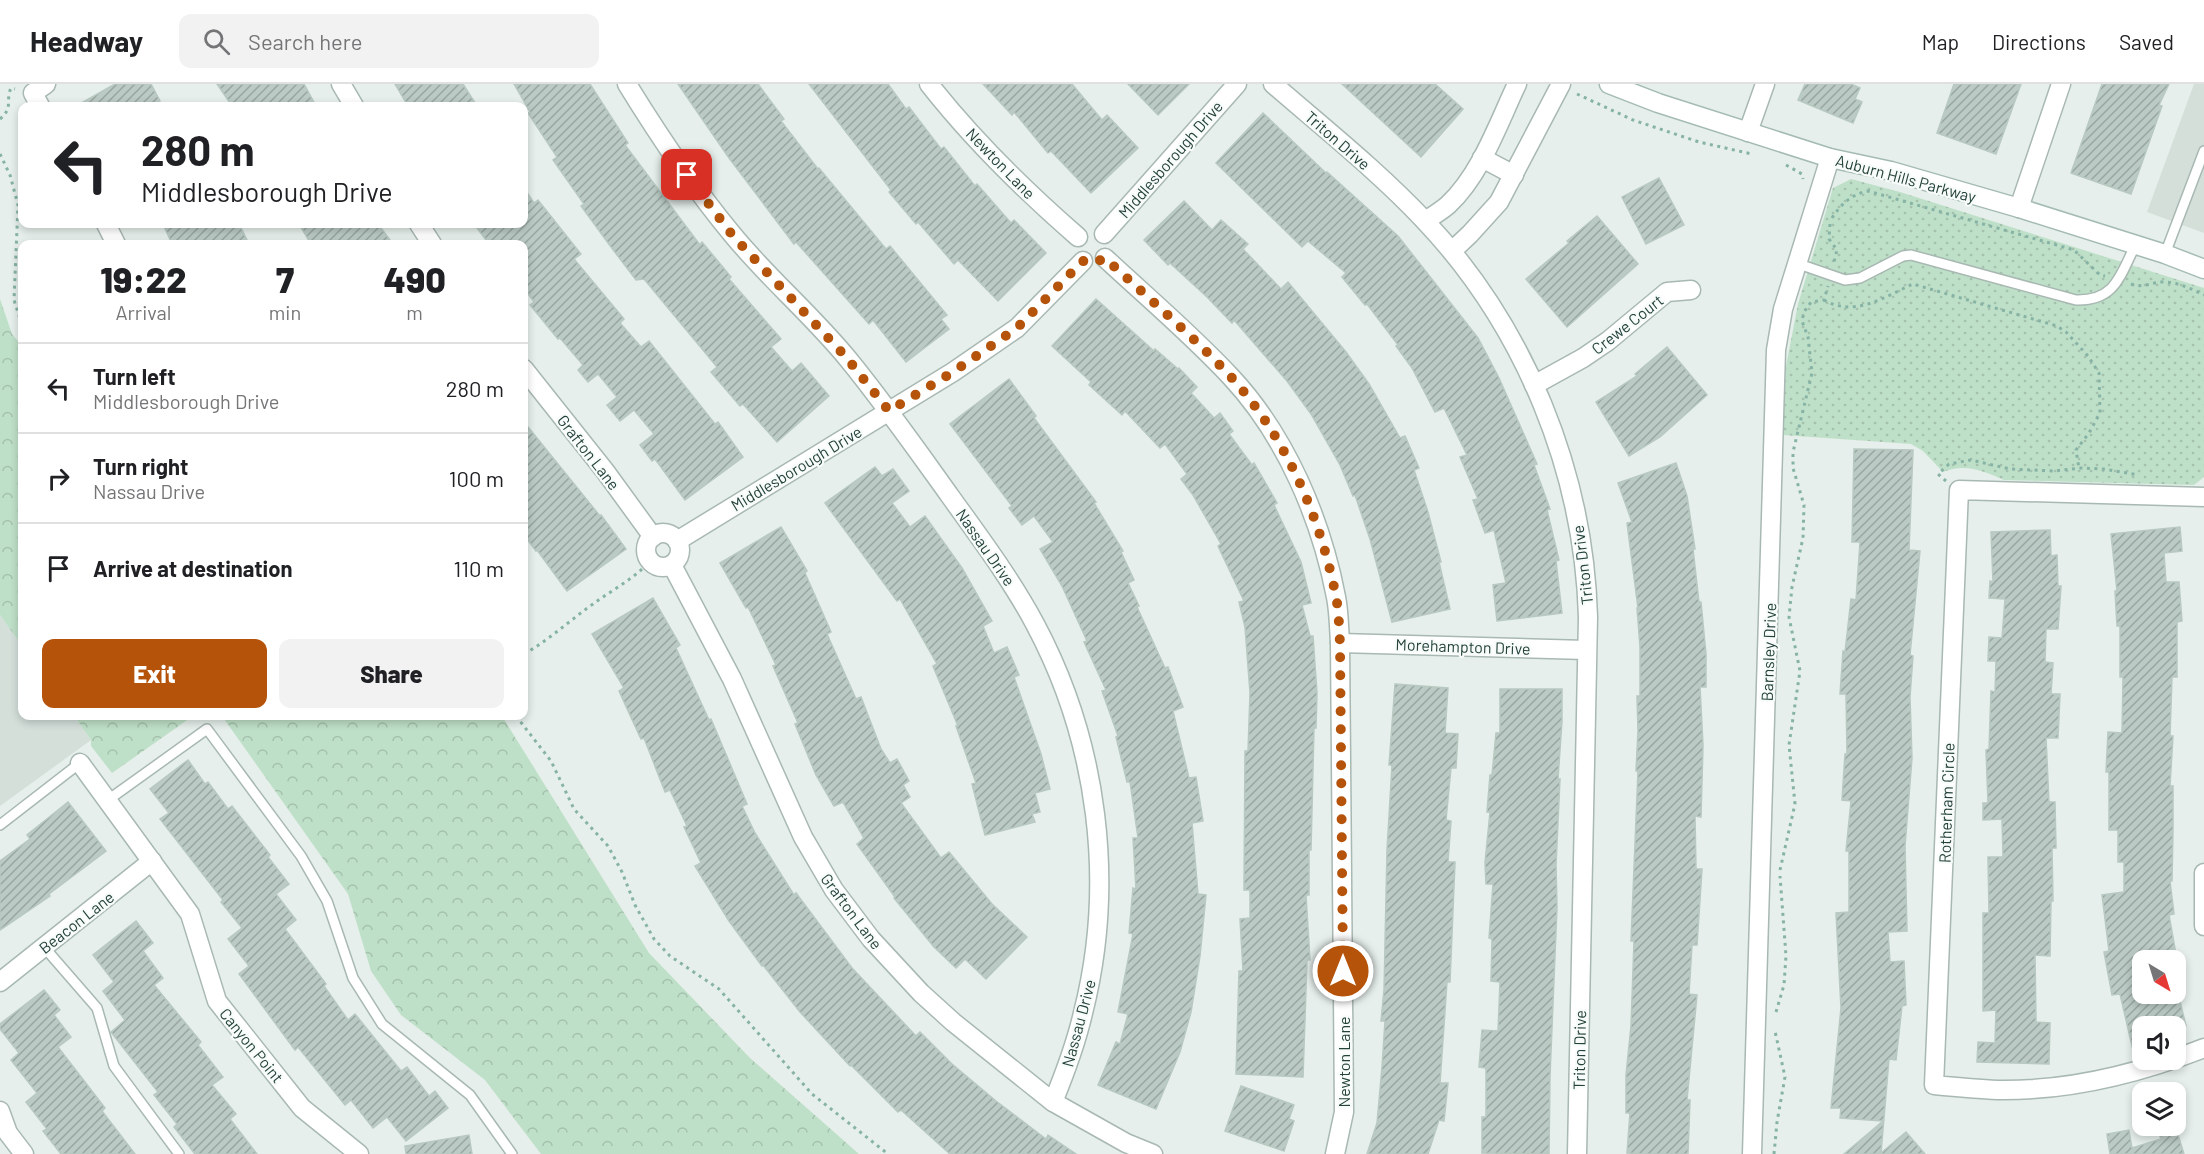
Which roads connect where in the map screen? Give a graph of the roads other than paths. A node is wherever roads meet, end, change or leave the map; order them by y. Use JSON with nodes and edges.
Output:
{"nodes":[{"id":1,"x":341,"y":84,"type":"edge"},
{"id":2,"x":627,"y":84,"type":"edge"},
{"id":3,"x":929,"y":84,"type":"edge"},
{"id":4,"x":1237,"y":84,"type":"edge"},
{"id":5,"x":1274,"y":84,"type":"edge"},
{"id":6,"x":1517,"y":84,"type":"edge"},
{"id":7,"x":1609,"y":84,"type":"edge"},
{"id":8,"x":1765,"y":84,"type":"edge"},
{"id":9,"x":2061,"y":84,"type":"edge"},
{"id":10,"x":1568,"y":88,"type":"edge"},
{"id":11,"x":352,"y":102,"type":"edge"},
{"id":12,"x":1748,"y":132,"type":"junction"},
{"id":13,"x":2204,"y":152,"type":"edge"},
{"id":14,"x":1482,"y":158,"type":"junction"},
{"id":15,"x":1830,"y":158,"type":"junction"},
{"id":16,"x":1514,"y":176,"type":"junction"},
{"id":17,"x":2019,"y":208,"type":"junction"},
{"id":18,"x":1425,"y":221,"type":"junction"},
{"id":19,"x":1104,"y":234,"type":"junction"},
{"id":20,"x":1078,"y":237,"type":"junction"},
{"id":21,"x":2136,"y":244,"type":"junction"},
{"id":22,"x":1452,"y":251,"type":"junction"},
{"id":23,"x":2165,"y":254,"type":"junction"},
{"id":24,"x":1105,"y":258,"type":"junction"},
{"id":25,"x":1083,"y":261,"type":"junction"},
{"id":26,"x":1796,"y":263,"type":"junction"},
{"id":27,"x":2204,"y":269,"type":"edge"},
{"id":28,"x":1691,"y":290,"type":"dead end"},
{"id":29,"x":528,"y":374,"type":"edge"},
{"id":30,"x":1534,"y":384,"type":"junction"},
{"id":31,"x":889,"y":411,"type":"junction"},
{"id":32,"x":2204,"y":497,"type":"edge"},
{"id":33,"x":653,"y":537,"type":"junction"},
{"id":34,"x":677,"y":541,"type":"junction"},
{"id":35,"x":672,"y":565,"type":"junction"},
{"id":36,"x":1340,"y":643,"type":"junction"},
{"id":37,"x":1586,"y":650,"type":"junction"},
{"id":38,"x":81,"y":763,"type":"joint"},
{"id":39,"x":108,"y":800,"type":"junction"},
{"id":40,"x":0,"y":825,"type":"edge"},
{"id":41,"x":152,"y":861,"type":"junction"},
{"id":42,"x":2204,"y":873,"type":"edge"},
{"id":43,"x":2204,"y":926,"type":"edge"},
{"id":44,"x":44,"y":947,"type":"junction"},
{"id":45,"x":0,"y":982,"type":"edge"},
{"id":46,"x":2204,"y":1047,"type":"edge"},
{"id":47,"x":1053,"y":1102,"type":"junction"},
{"id":48,"x":0,"y":1112,"type":"edge"},
{"id":49,"x":24,"y":1154,"type":"edge"},
{"id":50,"x":179,"y":1154,"type":"edge"},
{"id":51,"x":359,"y":1154,"type":"edge"},
{"id":52,"x":512,"y":1154,"type":"edge"},
{"id":53,"x":1153,"y":1154,"type":"edge"},
{"id":54,"x":1335,"y":1154,"type":"edge"},
{"id":55,"x":1577,"y":1154,"type":"edge"},
{"id":56,"x":1752,"y":1154,"type":"edge"}],
"edges":[{"from":1,"to":11,"type":"street"},
{"from":2,"to":31,"type":"street","name":"Nassau Drive"},
{"from":3,"to":20,"type":"street","name":"Newton Lane"},
{"from":4,"to":19,"type":"street","name":"Middlesborough Drive"},
{"from":5,"to":18,"type":"street","name":"Triton Drive"},
{"from":6,"to":14,"type":"street"},
{"from":7,"to":12,"type":"street","name":"Auburn Hills Parkway"},
{"from":8,"to":12,"type":"street"},
{"from":9,"to":17,"type":"street"},
{"from":10,"to":16,"type":"street"},
{"from":12,"to":15,"type":"street","name":"Auburn Hills Parkway"},
{"from":13,"to":23,"type":"lane"},
{"from":14,"to":16,"type":"street"},
{"from":14,"to":18,"type":"street"},
{"from":15,"to":17,"type":"street","name":"Auburn Hills Parkway"},
{"from":15,"to":26,"type":"street","name":"Barnsley Drive"},
{"from":16,"to":22,"type":"street"},
{"from":17,"to":21,"type":"street","name":"Auburn Hills Parkway"},
{"from":18,"to":22,"type":"street","name":"Triton Drive"},
{"from":19,"to":20,"type":"street"},
{"from":19,"to":24,"type":"street"},
{"from":20,"to":25,"type":"street"},
{"from":21,"to":23,"type":"street","name":"Auburn Hills Parkway"},
{"from":21,"to":26,"type":"lane"},
{"from":22,"to":30,"type":"street","name":"Triton Drive"},
{"from":23,"to":27,"type":"street","name":"Auburn Hills Parkway"},
{"from":24,"to":25,"type":"street"},
{"from":24,"to":36,"type":"street","name":"Newton Lane"},
{"from":25,"to":31,"type":"street","name":"Middlesborough Drive"},
{"from":26,"to":56,"type":"street","name":"Barnsley Drive"},
{"from":28,"to":30,"type":"street","name":"Crewe Court"},
{"from":29,"to":33,"type":"street","name":"Grafton Lane"},
{"from":30,"to":37,"type":"street","name":"Triton Drive"},
{"from":31,"to":34,"type":"street","name":"Middlesborough Drive"},
{"from":31,"to":47,"type":"street","name":"Nassau Drive"},
{"from":32,"to":46,"type":"street","name":"Rotherham Circle"},
{"from":33,"to":34,"type":"street"},
{"from":33,"to":35,"type":"street"},
{"from":34,"to":35,"type":"street"},
{"from":35,"to":47,"type":"street","name":"Grafton Lane"},
{"from":36,"to":37,"type":"street","name":"Morehampton Drive"},
{"from":36,"to":54,"type":"street","name":"Newton Lane"},
{"from":37,"to":55,"type":"street","name":"Triton Drive"},
{"from":38,"to":39,"type":"street","name":"Canyon Point"},
{"from":38,"to":40,"type":"lane"},
{"from":39,"to":41,"type":"street","name":"Canyon Point"},
{"from":39,"to":52,"type":"lane"},
{"from":41,"to":44,"type":"street","name":"Beacon Lane"},
{"from":41,"to":51,"type":"street","name":"Canyon Point"},
{"from":42,"to":43,"type":"street"},
{"from":44,"to":45,"type":"street","name":"Beacon Lane"},
{"from":44,"to":50,"type":"lane"},
{"from":47,"to":53,"type":"street","name":"Grafton Lane"},
{"from":48,"to":49,"type":"street"}]}
